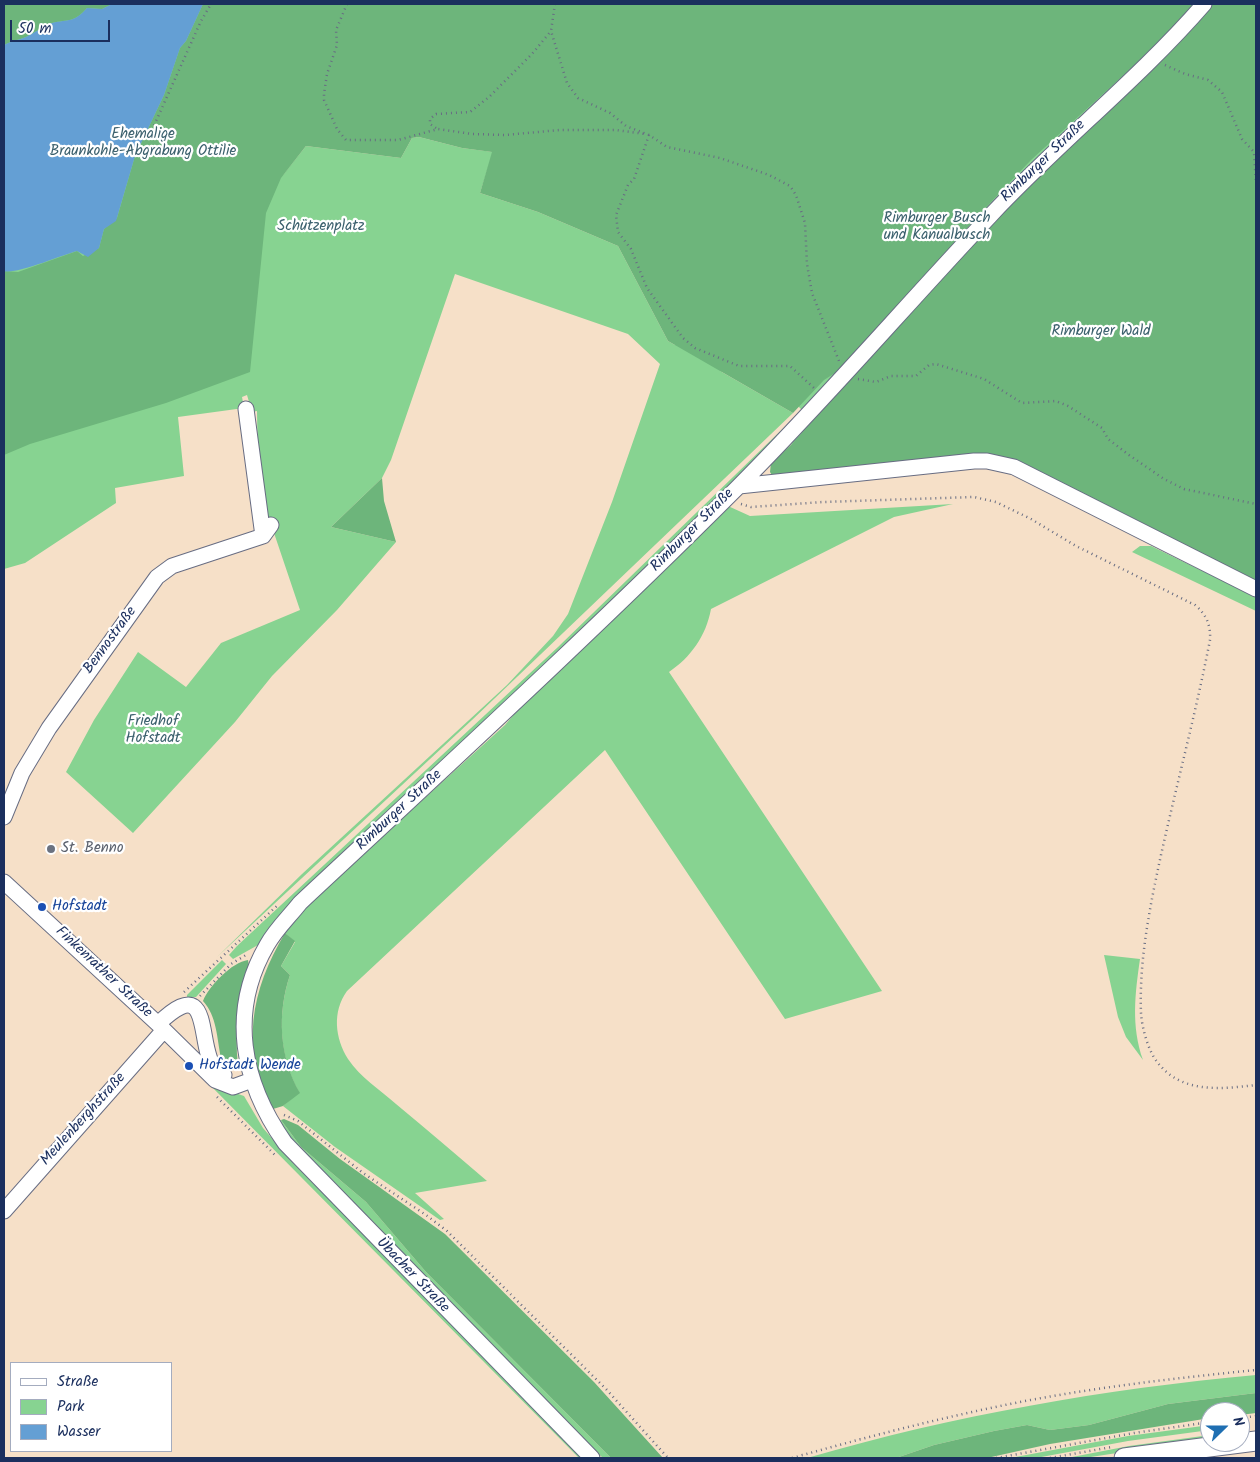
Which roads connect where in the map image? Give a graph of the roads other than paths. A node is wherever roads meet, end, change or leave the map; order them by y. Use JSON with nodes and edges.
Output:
{"nodes":[{"id":1,"x":1204,"y":4,"type":"edge"},
{"id":2,"x":246,"y":409,"type":"dead end"},
{"id":3,"x":734,"y":491,"type":"junction"},
{"id":4,"x":1256,"y":589,"type":"edge"},
{"id":5,"x":4,"y":818,"type":"edge"},
{"id":6,"x":4,"y":882,"type":"edge"},
{"id":7,"x":161,"y":1027,"type":"junction"},
{"id":8,"x":204,"y":1033,"type":"junction"},
{"id":9,"x":178,"y":1044,"type":"junction"},
{"id":10,"x":252,"y":1080,"type":"junction"},
{"id":11,"x":4,"y":1211,"type":"edge"},
{"id":12,"x":1256,"y":1440,"type":"edge"},
{"id":13,"x":592,"y":1458,"type":"edge"},
{"id":14,"x":1124,"y":1458,"type":"edge"}],
"edges":[{"from":1,"to":3,"type":"street","name":"Rimburger Straße"},
{"from":2,"to":5,"type":"street","name":"Bennostraße"},
{"from":3,"to":4,"type":"street"},
{"from":3,"to":10,"type":"street","name":"Rimburger Straße"},
{"from":6,"to":7,"type":"street","name":"Finkenrather Straße"},
{"from":7,"to":8,"type":"street","name":"Finkenrather Straße"},
{"from":7,"to":9,"type":"street","name":"Finkenrather Straße"},
{"from":7,"to":11,"type":"street","name":"Meulenberghstraße"},
{"from":8,"to":9,"type":"street"},
{"from":8,"to":10,"type":"street"},
{"from":9,"to":10,"type":"street","name":"Finkenrather Straße"},
{"from":10,"to":13,"type":"street","name":"Übacher Straße"},
{"from":12,"to":14,"type":"main road"}]}
